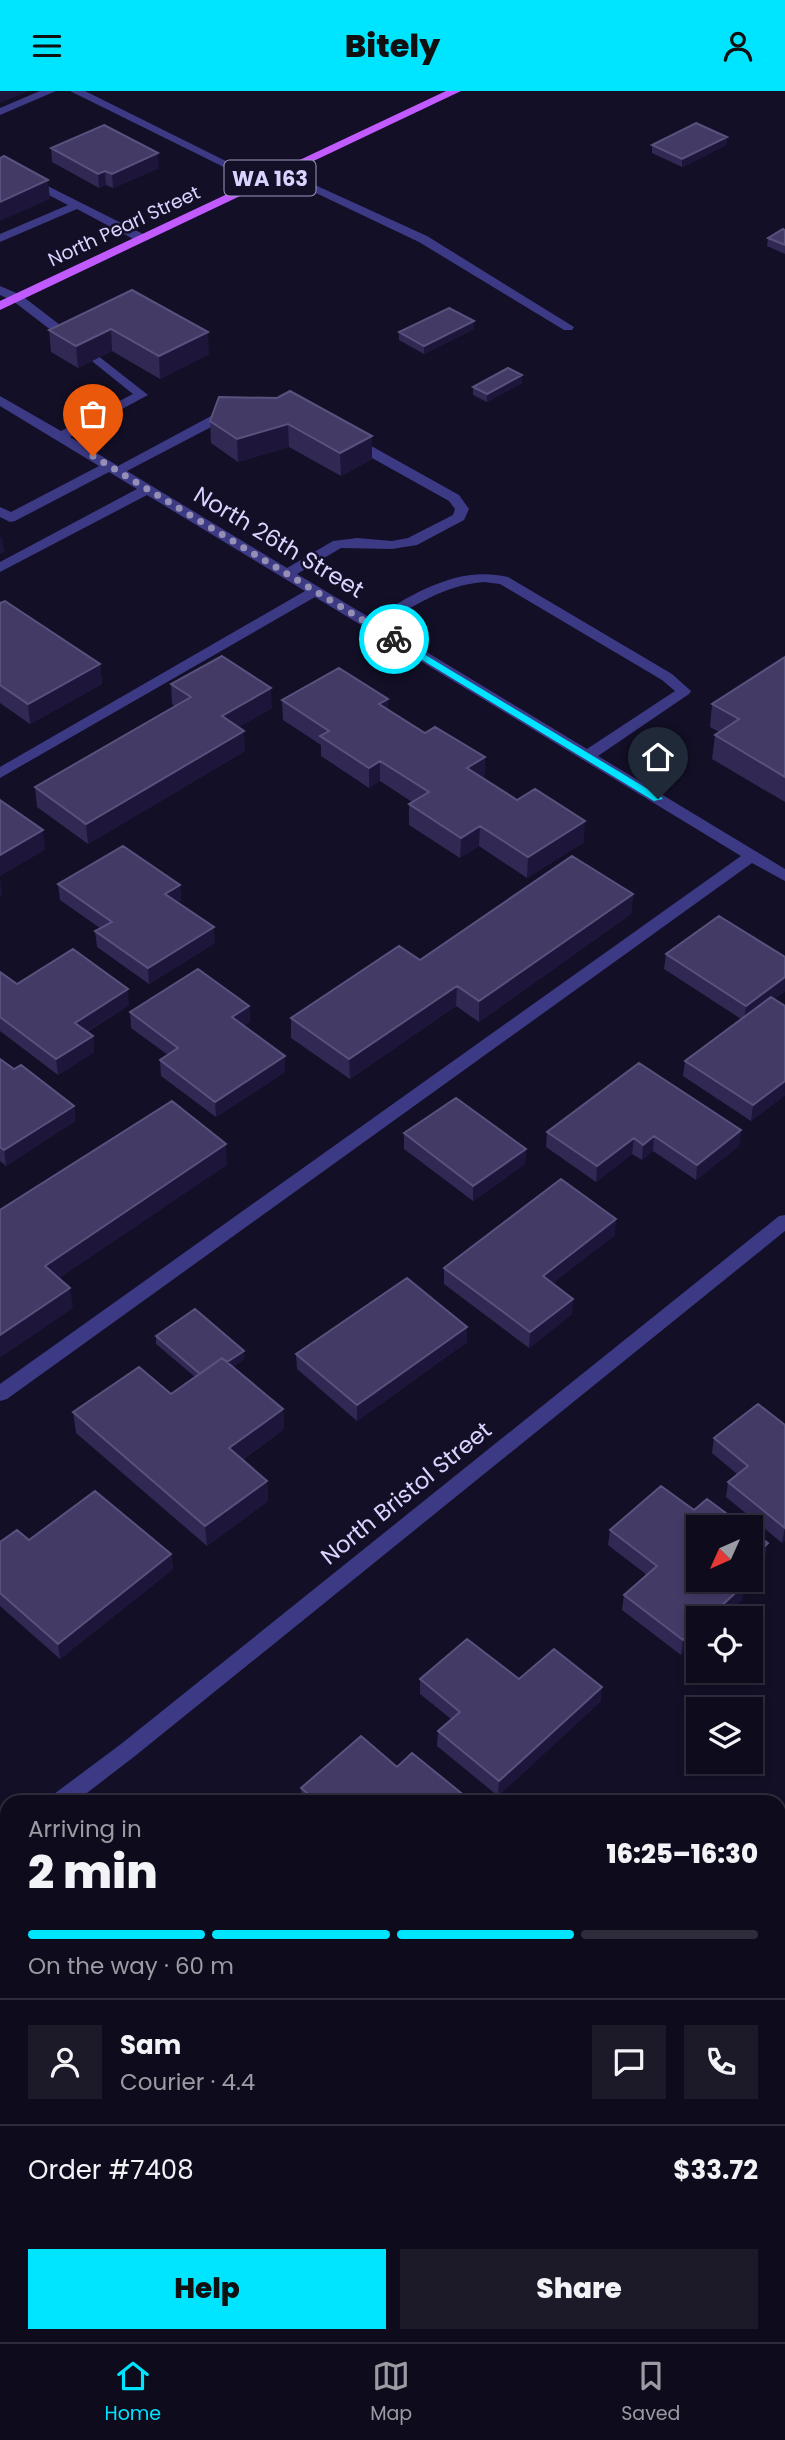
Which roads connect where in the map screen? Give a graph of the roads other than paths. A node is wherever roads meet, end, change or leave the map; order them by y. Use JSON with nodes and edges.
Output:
{"nodes":[{"id":1,"x":50,"y":91,"type":"edge"},
{"id":2,"x":76,"y":91,"type":"edge"},
{"id":3,"x":455,"y":91,"type":"edge"},
{"id":4,"x":0,"y":112,"type":"edge"},
{"id":5,"x":0,"y":165,"type":"edge"},
{"id":6,"x":282,"y":173,"type":"junction"},
{"id":7,"x":262,"y":183,"type":"junction"},
{"id":8,"x":77,"y":205,"type":"junction"},
{"id":9,"x":0,"y":238,"type":"edge"},
{"id":10,"x":143,"y":239,"type":"junction"},
{"id":11,"x":0,"y":290,"type":"edge"},
{"id":12,"x":17,"y":299,"type":"junction"},
{"id":13,"x":0,"y":306,"type":"edge"},
{"id":14,"x":568,"y":327,"type":"dead end"},
{"id":15,"x":73,"y":341,"type":"edge"},
{"id":16,"x":97,"y":359,"type":"edge"},
{"id":17,"x":1,"y":401,"type":"edge"},
{"id":18,"x":241,"y":405,"type":"edge"},
{"id":19,"x":335,"y":432,"type":"edge"},
{"id":20,"x":60,"y":437,"type":"junction"},
{"id":21,"x":113,"y":469,"type":"junction"},
{"id":22,"x":147,"y":489,"type":"junction"},
{"id":23,"x":0,"y":511,"type":"edge"},
{"id":24,"x":0,"y":568,"type":"edge"},
{"id":25,"x":287,"y":574,"type":"junction"},
{"id":26,"x":315,"y":591,"type":"junction"},
{"id":27,"x":372,"y":625,"type":"junction"},
{"id":28,"x":587,"y":756,"type":"junction"},
{"id":29,"x":0,"y":773,"type":"edge"},
{"id":30,"x":752,"y":856,"type":"junction"},
{"id":31,"x":785,"y":876,"type":"edge"},
{"id":32,"x":785,"y":1221,"type":"edge"},
{"id":33,"x":0,"y":1394,"type":"edge"},
{"id":34,"x":68,"y":1795,"type":"edge"}],
"edges":[{"from":1,"to":4,"type":"street"},
{"from":2,"to":7,"type":"street"},
{"from":3,"to":6,"type":"main road","name":"North Pearl Street","number":"WA 163"},
{"from":5,"to":8,"type":"street"},
{"from":6,"to":7,"type":"main road","name":"North Pearl Street","number":"WA 163"},
{"from":6,"to":14,"type":"street"},
{"from":7,"to":10,"type":"main road","name":"North Pearl Street","number":"WA 163"},
{"from":8,"to":9,"type":"street"},
{"from":8,"to":10,"type":"street"},
{"from":10,"to":12,"type":"main road","name":"North Pearl Street","number":"WA 163"},
{"from":11,"to":12,"type":"street"},
{"from":12,"to":13,"type":"main road","name":"North Pearl Street","number":"WA 163"},
{"from":12,"to":15,"type":"street"},
{"from":16,"to":20,"type":"street"},
{"from":17,"to":20,"type":"street","name":"North 26th Street"},
{"from":18,"to":21,"type":"street"},
{"from":19,"to":25,"type":"street"},
{"from":20,"to":21,"type":"street","name":"North 26th Street"},
{"from":21,"to":22,"type":"street","name":"North 26th Street"},
{"from":21,"to":23,"type":"street"},
{"from":22,"to":24,"type":"street"},
{"from":22,"to":25,"type":"street","name":"North 26th Street"},
{"from":25,"to":26,"type":"street","name":"North 26th Street"},
{"from":26,"to":27,"type":"street","name":"North 26th Street"},
{"from":26,"to":29,"type":"street"},
{"from":27,"to":28,"type":"street","name":"North 26th Street"},
{"from":27,"to":28,"type":"street"},
{"from":28,"to":30,"type":"street","name":"North 26th Street"},
{"from":30,"to":31,"type":"street","name":"North 26th Street"},
{"from":30,"to":33,"type":"street"},
{"from":32,"to":34,"type":"street","name":"North Bristol Street"}]}
